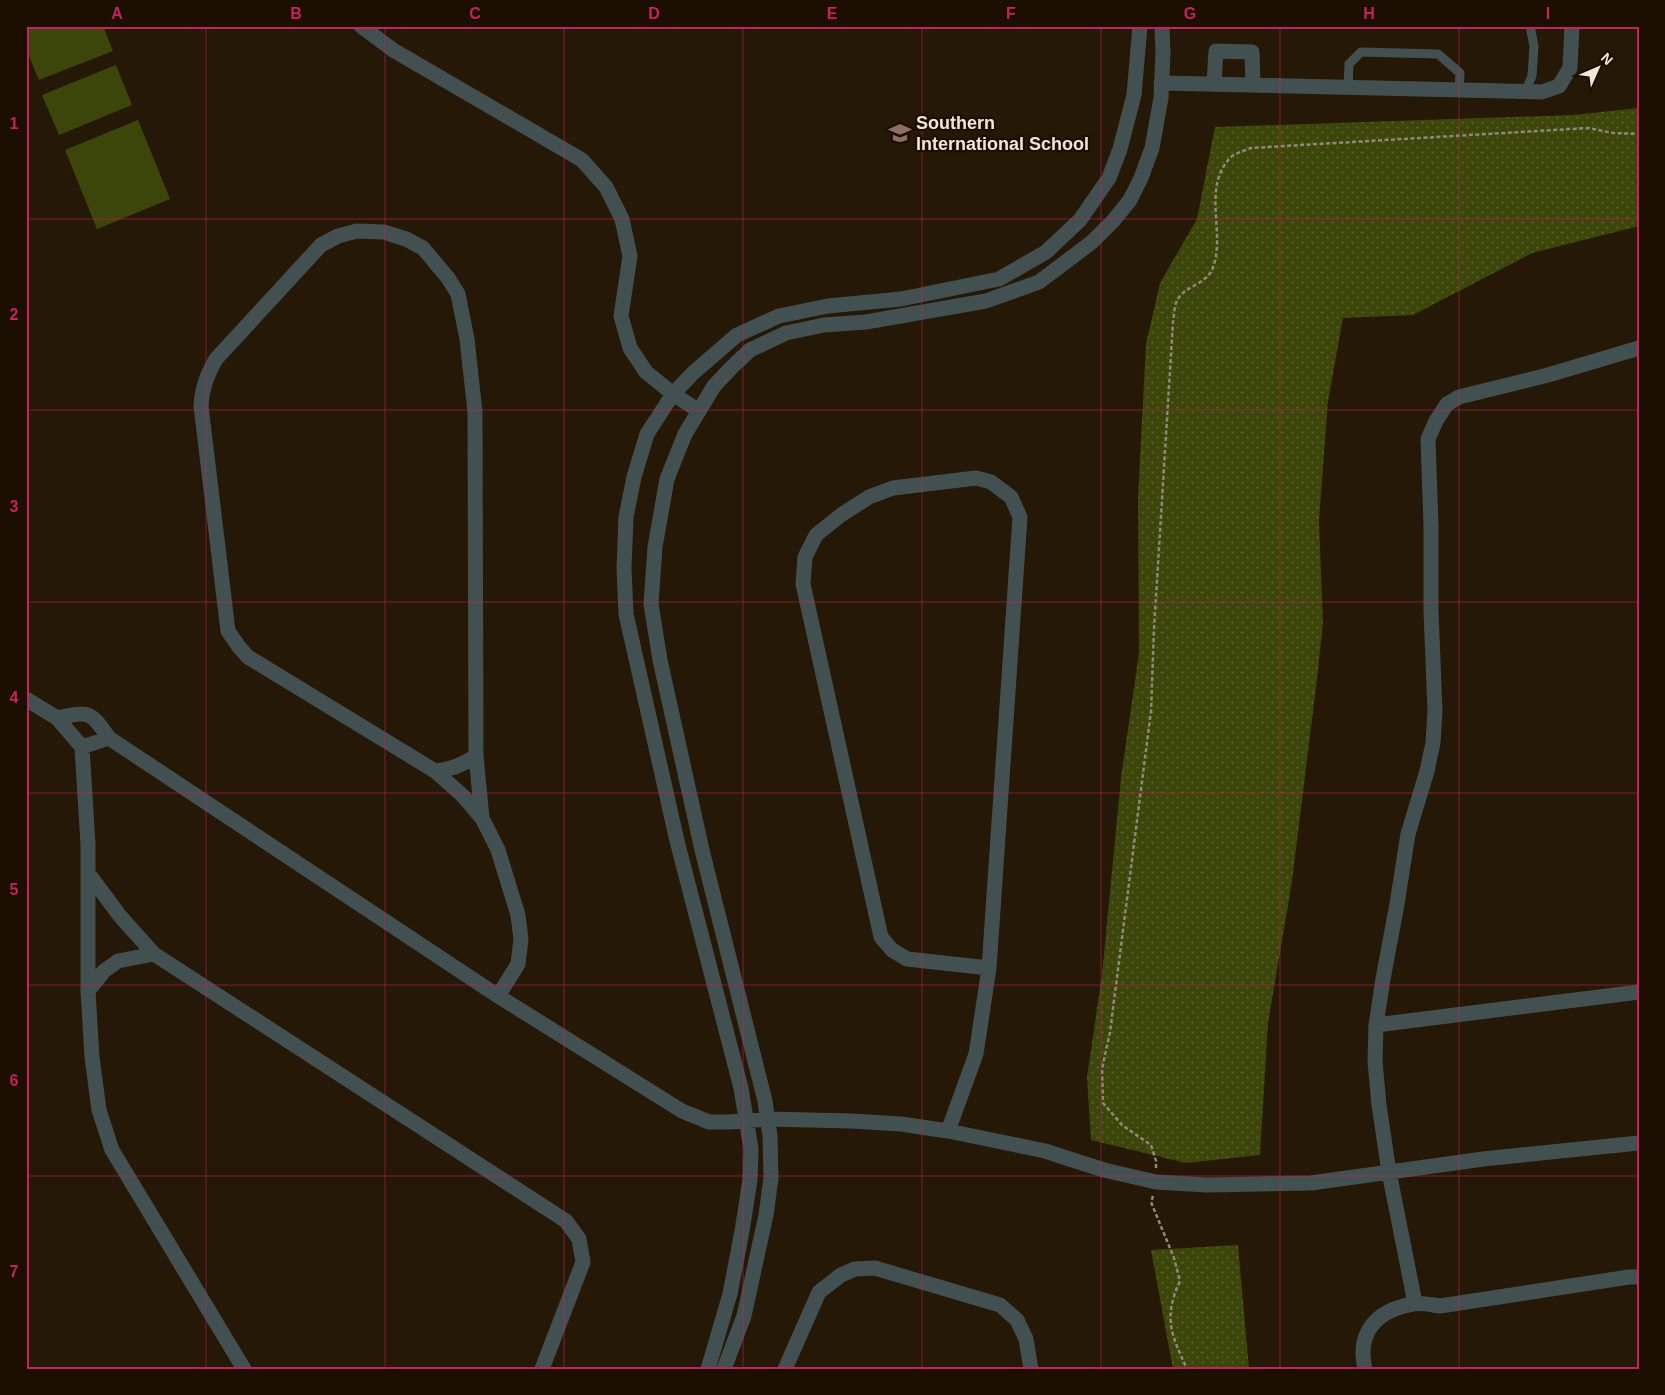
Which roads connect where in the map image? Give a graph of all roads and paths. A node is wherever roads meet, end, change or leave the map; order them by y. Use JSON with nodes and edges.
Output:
{"nodes":[{"id":1,"x":362,"y":26,"type":"edge"},
{"id":2,"x":1140,"y":26,"type":"edge"},
{"id":3,"x":1162,"y":26,"type":"edge"},
{"id":4,"x":1530,"y":26,"type":"edge"},
{"id":5,"x":1572,"y":26,"type":"edge"},
{"id":6,"x":1214,"y":84,"type":"junction"},
{"id":7,"x":1253,"y":85,"type":"junction"},
{"id":8,"x":1348,"y":88,"type":"junction"},
{"id":9,"x":1459,"y":90,"type":"junction"},
{"id":10,"x":1161,"y":91,"type":"junction"},
{"id":11,"x":1524,"y":92,"type":"junction"},
{"id":12,"x":1134,"y":95,"type":"junction"},
{"id":13,"x":1639,"y":134,"type":"edge"},
{"id":14,"x":1639,"y":348,"type":"edge"},
{"id":15,"x":673,"y":394,"type":"junction"},
{"id":16,"x":699,"y":411,"type":"junction"},
{"id":17,"x":26,"y":699,"type":"edge"},
{"id":18,"x":57,"y":718,"type":"junction"},
{"id":19,"x":110,"y":738,"type":"junction"},
{"id":20,"x":82,"y":747,"type":"junction"},
{"id":21,"x":476,"y":756,"type":"junction"},
{"id":22,"x":435,"y":771,"type":"junction"},
{"id":23,"x":482,"y":818,"type":"junction"},
{"id":24,"x":88,"y":873,"type":"junction"},
{"id":25,"x":154,"y":954,"type":"junction"},
{"id":26,"x":989,"y":968,"type":"junction"},
{"id":27,"x":88,"y":991,"type":"junction"},
{"id":28,"x":1639,"y":992,"type":"edge"},
{"id":29,"x":498,"y":996,"type":"junction"},
{"id":30,"x":1376,"y":1025,"type":"junction"},
{"id":31,"x":767,"y":1119,"type":"junction"},
{"id":32,"x":747,"y":1121,"type":"junction"},
{"id":33,"x":948,"y":1131,"type":"junction"},
{"id":34,"x":1639,"y":1143,"type":"edge"},
{"id":35,"x":1389,"y":1172,"type":"junction"},
{"id":36,"x":1156,"y":1182,"type":"junction"},
{"id":37,"x":1639,"y":1277,"type":"edge"},
{"id":38,"x":1415,"y":1303,"type":"junction"},
{"id":39,"x":244,"y":1369,"type":"edge"},
{"id":40,"x":542,"y":1369,"type":"edge"},
{"id":41,"x":708,"y":1369,"type":"edge"},
{"id":42,"x":724,"y":1369,"type":"edge"},
{"id":43,"x":785,"y":1369,"type":"edge"},
{"id":44,"x":1031,"y":1369,"type":"edge"},
{"id":45,"x":1187,"y":1369,"type":"edge"},
{"id":46,"x":1365,"y":1369,"type":"edge"}],
"edges":[{"from":1,"to":15,"type":"street"},
{"from":2,"to":12,"type":"street"},
{"from":3,"to":10,"type":"street"},
{"from":4,"to":11,"type":"lane"},
{"from":5,"to":11,"type":"street"},
{"from":6,"to":7,"type":"street"},
{"from":6,"to":7,"type":"street"},
{"from":6,"to":10,"type":"street"},
{"from":7,"to":8,"type":"street"},
{"from":8,"to":9,"type":"street"},
{"from":8,"to":9,"type":"lane"},
{"from":9,"to":11,"type":"street"},
{"from":10,"to":12,"type":"street"},
{"from":10,"to":16,"type":"street"},
{"from":12,"to":15,"type":"street"},
{"from":13,"to":36,"type":"path"},
{"from":14,"to":30,"type":"street"},
{"from":15,"to":16,"type":"street"},
{"from":15,"to":32,"type":"street"},
{"from":16,"to":31,"type":"street"},
{"from":17,"to":18,"type":"street"},
{"from":18,"to":19,"type":"street"},
{"from":18,"to":20,"type":"street"},
{"from":19,"to":20,"type":"street"},
{"from":19,"to":29,"type":"street"},
{"from":20,"to":24,"type":"street"},
{"from":21,"to":22,"type":"street"},
{"from":21,"to":22,"type":"street"},
{"from":21,"to":23,"type":"street"},
{"from":22,"to":23,"type":"street"},
{"from":23,"to":29,"type":"street"},
{"from":24,"to":25,"type":"street"},
{"from":24,"to":27,"type":"street"},
{"from":25,"to":27,"type":"street"},
{"from":25,"to":40,"type":"street"},
{"from":26,"to":26,"type":"street"},
{"from":26,"to":33,"type":"street"},
{"from":27,"to":39,"type":"street"},
{"from":28,"to":30,"type":"street"},
{"from":29,"to":32,"type":"street"},
{"from":30,"to":35,"type":"street"},
{"from":31,"to":32,"type":"street"},
{"from":31,"to":33,"type":"street"},
{"from":31,"to":42,"type":"street"},
{"from":32,"to":41,"type":"street"},
{"from":33,"to":36,"type":"street"},
{"from":34,"to":35,"type":"street"},
{"from":35,"to":36,"type":"street"},
{"from":35,"to":38,"type":"street"},
{"from":36,"to":45,"type":"path"},
{"from":37,"to":38,"type":"street"},
{"from":38,"to":46,"type":"street"},
{"from":43,"to":44,"type":"street"}]}
